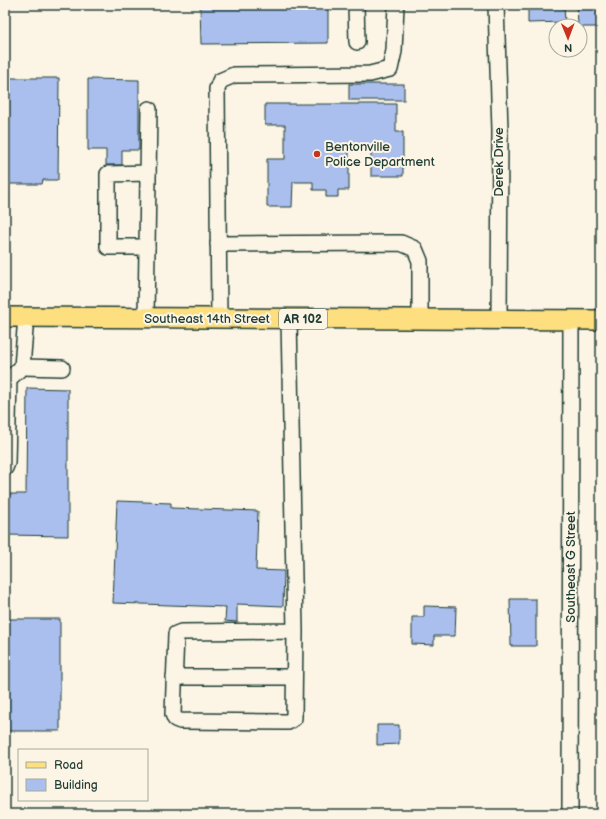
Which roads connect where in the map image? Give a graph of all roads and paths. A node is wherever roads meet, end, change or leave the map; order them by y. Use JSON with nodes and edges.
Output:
{"nodes":[{"id":1,"x":356,"y":5,"type":"edge"},
{"id":2,"x":396,"y":5,"type":"edge"},
{"id":3,"x":496,"y":5,"type":"edge"},
{"id":4,"x":357,"y":42,"type":"dead end"},
{"id":5,"x":148,"y":109,"type":"dead end"},
{"id":6,"x":148,"y":174,"type":"junction"},
{"id":7,"x":218,"y":244,"type":"junction"},
{"id":8,"x":147,"y":247,"type":"junction"},
{"id":9,"x":5,"y":317,"type":"edge"},
{"id":10,"x":26,"y":317,"type":"junction"},
{"id":11,"x":146,"y":318,"type":"junction"},
{"id":12,"x":219,"y":319,"type":"junction"},
{"id":13,"x":289,"y":319,"type":"junction"},
{"id":14,"x":420,"y":319,"type":"junction"},
{"id":15,"x":499,"y":319,"type":"junction"},
{"id":16,"x":571,"y":320,"type":"junction"},
{"id":17,"x":601,"y":320,"type":"edge"},
{"id":18,"x":22,"y":367,"type":"junction"},
{"id":19,"x":62,"y":368,"type":"dead end"},
{"id":20,"x":7,"y":379,"type":"edge"},
{"id":21,"x":5,"y":468,"type":"edge"},
{"id":22,"x":295,"y":631,"type":"junction"},
{"id":23,"x":174,"y":677,"type":"junction"},
{"id":24,"x":294,"y":677,"type":"junction"},
{"id":25,"x":570,"y":814,"type":"edge"}],
"edges":[{"from":1,"to":4,"type":"street"},
{"from":2,"to":7,"type":"street"},
{"from":3,"to":15,"type":"street","name":"Derek Drive"},
{"from":5,"to":6,"type":"street"},
{"from":6,"to":8,"type":"street"},
{"from":6,"to":8,"type":"street"},
{"from":7,"to":12,"type":"street"},
{"from":7,"to":14,"type":"street"},
{"from":8,"to":11,"type":"street"},
{"from":9,"to":10,"type":"main road","name":"Southeast 14th Street","number":"AR 102"},
{"from":10,"to":11,"type":"main road","name":"Southeast 14th Street","number":"AR 102"},
{"from":10,"to":18,"type":"street"},
{"from":11,"to":12,"type":"main road","name":"Southeast 14th Street","number":"AR 102"},
{"from":12,"to":13,"type":"main road","name":"Southeast 14th Street","number":"AR 102"},
{"from":13,"to":14,"type":"main road","name":"Southeast 14th Street","number":"AR 102"},
{"from":13,"to":22,"type":"street"},
{"from":14,"to":15,"type":"main road","name":"Southeast 14th Street","number":"AR 102"},
{"from":15,"to":16,"type":"main road","name":"Southeast 14th Street","number":"AR 102"},
{"from":16,"to":17,"type":"main road","name":"Southeast 14th Street","number":"AR 102"},
{"from":16,"to":25,"type":"street","name":"Southeast G Street"},
{"from":18,"to":19,"type":"street"},
{"from":18,"to":20,"type":"street"},
{"from":20,"to":21,"type":"street"},
{"from":22,"to":23,"type":"street"},
{"from":22,"to":24,"type":"street"},
{"from":23,"to":24,"type":"street"},
{"from":23,"to":24,"type":"street"}]}
